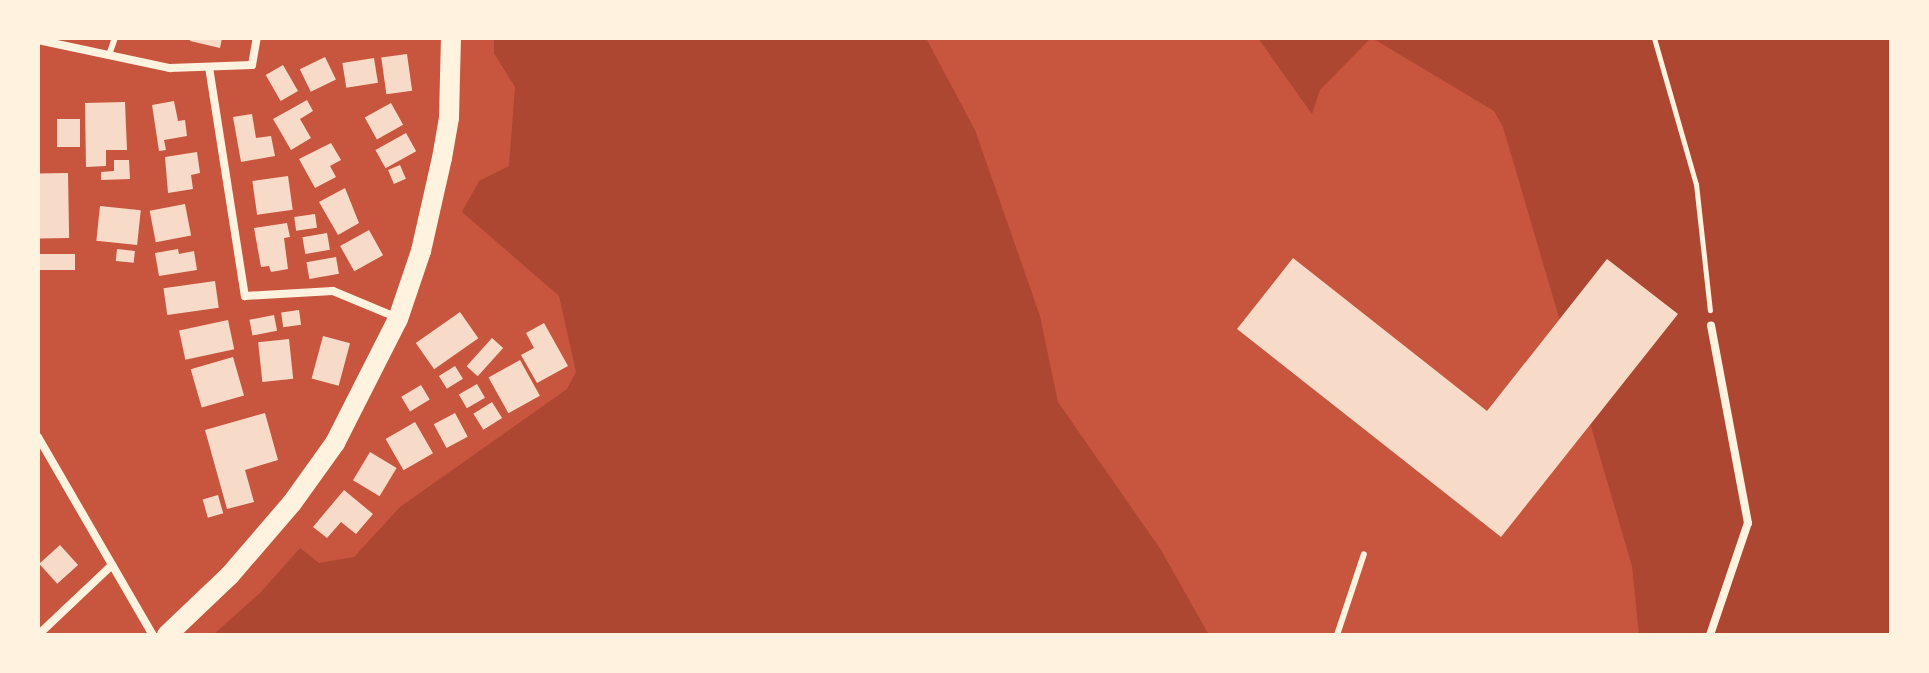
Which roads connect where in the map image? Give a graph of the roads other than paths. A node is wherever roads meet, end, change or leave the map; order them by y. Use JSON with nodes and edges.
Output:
{"nodes":[{"id":1,"x":115,"y":38,"type":"edge"},
{"id":2,"x":257,"y":38,"type":"edge"},
{"id":3,"x":451,"y":38,"type":"edge"},
{"id":4,"x":38,"y":40,"type":"edge"},
{"id":5,"x":109,"y":55,"type":"junction"},
{"id":6,"x":209,"y":67,"type":"junction"},
{"id":7,"x":398,"y":319,"type":"junction"},
{"id":8,"x":1711,"y":325,"type":"road end"},
{"id":9,"x":39,"y":442,"type":"edge"},
{"id":10,"x":1364,"y":554,"type":"dead end"},
{"id":11,"x":112,"y":565,"type":"junction"},
{"id":12,"x":38,"y":635,"type":"edge"},
{"id":13,"x":153,"y":635,"type":"edge"},
{"id":14,"x":167,"y":635,"type":"edge"},
{"id":15,"x":1337,"y":635,"type":"edge"},
{"id":16,"x":1710,"y":635,"type":"edge"}],
"edges":[{"from":1,"to":5,"type":"lane"},
{"from":2,"to":6,"type":"street"},
{"from":3,"to":7,"type":"main road"},
{"from":4,"to":5,"type":"street"},
{"from":5,"to":6,"type":"street"},
{"from":6,"to":7,"type":"street"},
{"from":7,"to":14,"type":"main road"},
{"from":8,"to":16,"type":"street"},
{"from":9,"to":11,"type":"street"},
{"from":10,"to":15,"type":"lane"},
{"from":11,"to":12,"type":"street"},
{"from":11,"to":13,"type":"street"}]}
